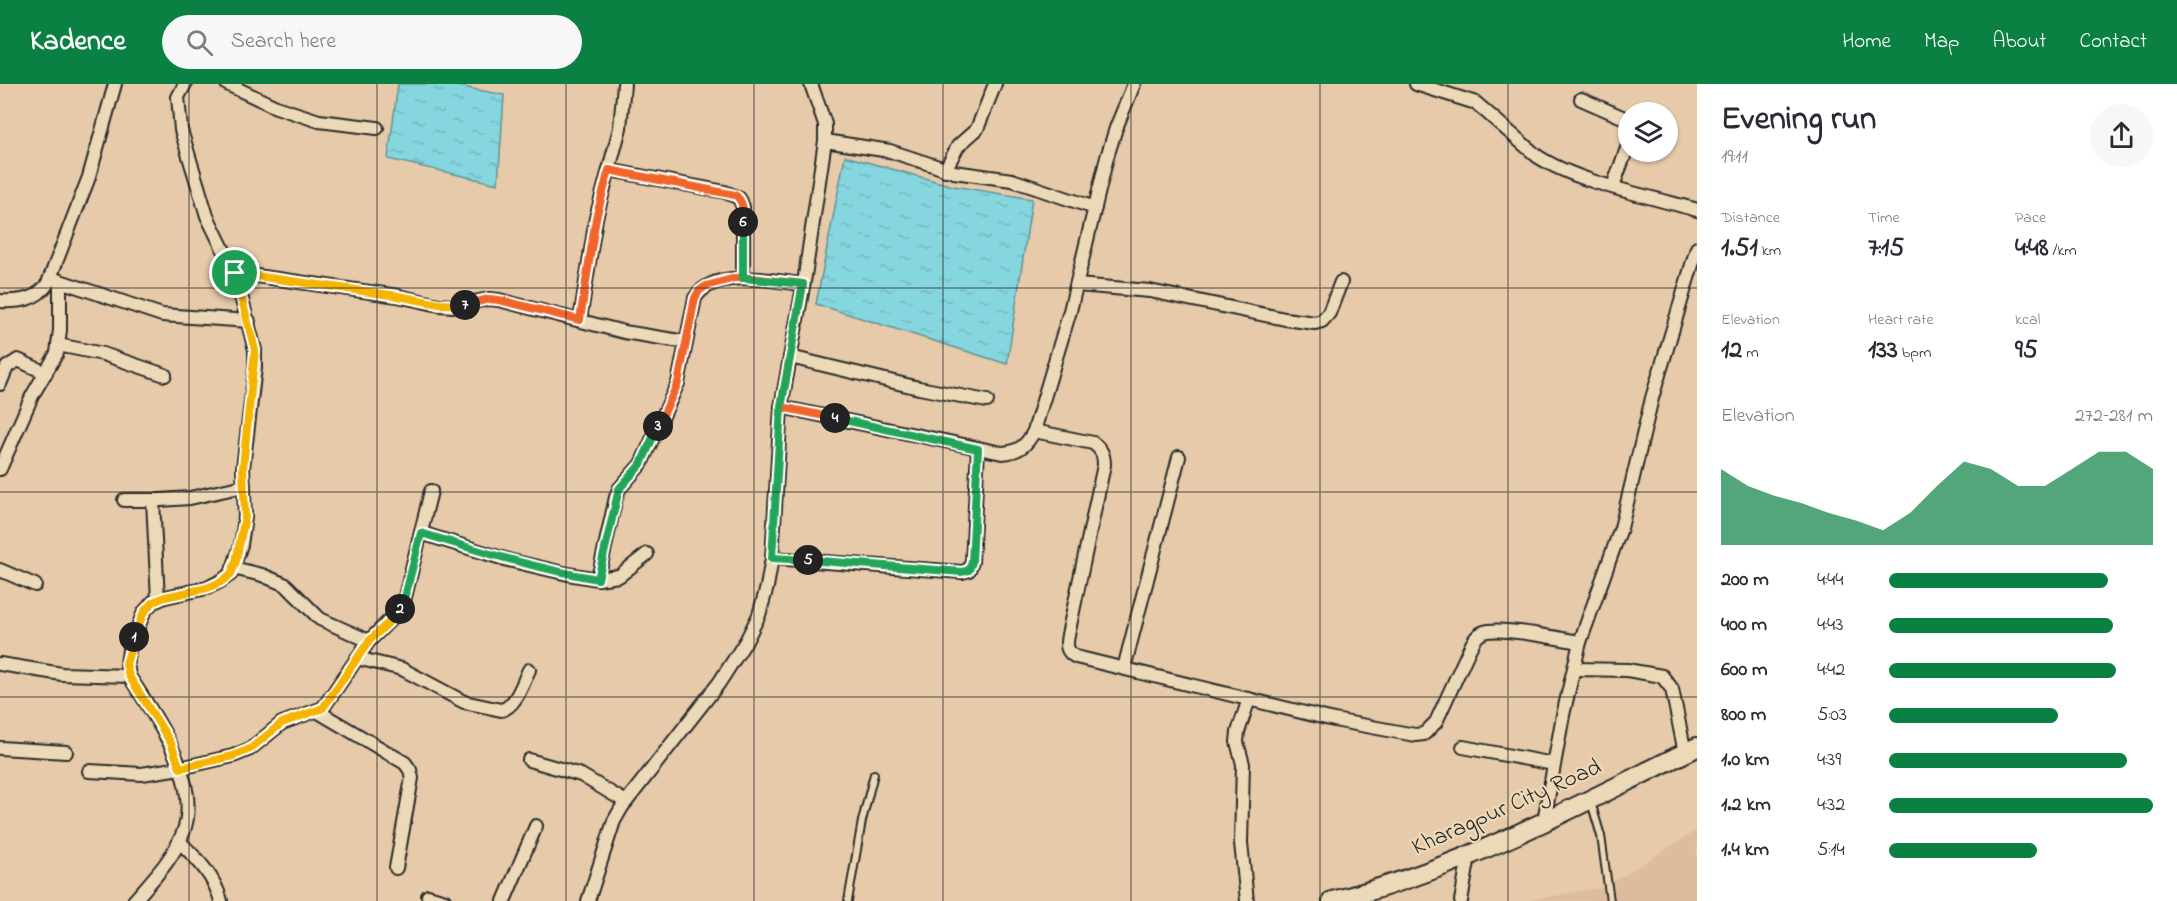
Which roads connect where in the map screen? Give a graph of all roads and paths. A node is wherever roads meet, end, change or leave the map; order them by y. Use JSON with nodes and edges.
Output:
{"nodes":[{"id":1,"x":115,"y":84,"type":"edge"},
{"id":2,"x":185,"y":84,"type":"edge"},
{"id":3,"x":227,"y":84,"type":"edge"},
{"id":4,"x":624,"y":84,"type":"edge"},
{"id":5,"x":811,"y":84,"type":"edge"},
{"id":6,"x":995,"y":84,"type":"edge"},
{"id":7,"x":1134,"y":84,"type":"edge"},
{"id":8,"x":1416,"y":84,"type":"edge"},
{"id":9,"x":1581,"y":99,"type":"dead end"},
{"id":10,"x":1618,"y":115,"type":"edge"},
{"id":11,"x":377,"y":128,"type":"dead end"},
{"id":12,"x":825,"y":141,"type":"junction"},
{"id":13,"x":1622,"y":162,"type":"edge"},
{"id":14,"x":609,"y":170,"type":"junction"},
{"id":15,"x":945,"y":170,"type":"junction"},
{"id":16,"x":1613,"y":186,"type":"junction"},
{"id":17,"x":1095,"y":208,"type":"junction"},
{"id":18,"x":1697,"y":210,"type":"edge"},
{"id":19,"x":1697,"y":248,"type":"edge"},
{"id":20,"x":235,"y":273,"type":"junction"},
{"id":21,"x":743,"y":278,"type":"junction"},
{"id":22,"x":56,"y":279,"type":"junction"},
{"id":23,"x":1341,"y":282,"type":"dead end"},
{"id":24,"x":803,"y":284,"type":"junction"},
{"id":25,"x":1077,"y":285,"type":"junction"},
{"id":26,"x":0,"y":301,"type":"edge"},
{"id":27,"x":580,"y":320,"type":"junction"},
{"id":28,"x":249,"y":321,"type":"junction"},
{"id":29,"x":686,"y":342,"type":"junction"},
{"id":30,"x":58,"y":345,"type":"junction"},
{"id":31,"x":790,"y":357,"type":"junction"},
{"id":32,"x":46,"y":373,"type":"junction"},
{"id":33,"x":165,"y":375,"type":"dead end"},
{"id":34,"x":0,"y":384,"type":"edge"},
{"id":35,"x":987,"y":402,"type":"dead end"},
{"id":36,"x":781,"y":407,"type":"junction"},
{"id":37,"x":1034,"y":431,"type":"junction"},
{"id":38,"x":978,"y":449,"type":"junction"},
{"id":39,"x":1179,"y":457,"type":"dead end"},
{"id":40,"x":0,"y":469,"type":"edge"},
{"id":41,"x":244,"y":486,"type":"junction"},
{"id":42,"x":431,"y":491,"type":"dead end"},
{"id":43,"x":124,"y":500,"type":"dead end"},
{"id":44,"x":153,"y":500,"type":"junction"},
{"id":45,"x":421,"y":533,"type":"junction"},
{"id":46,"x":647,"y":554,"type":"dead end"},
{"id":47,"x":772,"y":558,"type":"junction"},
{"id":48,"x":233,"y":568,"type":"junction"},
{"id":49,"x":0,"y":570,"type":"edge"},
{"id":50,"x":598,"y":579,"type":"junction"},
{"id":51,"x":35,"y":585,"type":"dead end"},
{"id":52,"x":158,"y":600,"type":"junction"},
{"id":53,"x":369,"y":641,"type":"junction"},
{"id":54,"x":1580,"y":642,"type":"junction"},
{"id":55,"x":357,"y":658,"type":"junction"},
{"id":56,"x":0,"y":664,"type":"edge"},
{"id":57,"x":1124,"y":668,"type":"junction"},
{"id":58,"x":1574,"y":669,"type":"junction"},
{"id":59,"x":529,"y":670,"type":"dead end"},
{"id":60,"x":129,"y":676,"type":"junction"},
{"id":61,"x":1249,"y":699,"type":"junction"},
{"id":62,"x":317,"y":711,"type":"junction"},
{"id":63,"x":1463,"y":747,"type":"dead end"},
{"id":64,"x":0,"y":748,"type":"edge"},
{"id":65,"x":1691,"y":750,"type":"edge"},
{"id":66,"x":66,"y":752,"type":"dead end"},
{"id":67,"x":529,"y":760,"type":"dead end"},
{"id":68,"x":1554,"y":764,"type":"junction"},
{"id":69,"x":180,"y":768,"type":"junction"},
{"id":70,"x":90,"y":771,"type":"dead end"},
{"id":71,"x":873,"y":774,"type":"dead end"},
{"id":72,"x":1590,"y":799,"type":"junction"},
{"id":73,"x":626,"y":802,"type":"junction"},
{"id":74,"x":1544,"y":821,"type":"junction"},
{"id":75,"x":536,"y":826,"type":"dead end"},
{"id":76,"x":179,"y":841,"type":"junction"},
{"id":77,"x":1469,"y":856,"type":"junction"},
{"id":78,"x":396,"y":868,"type":"dead end"},
{"id":79,"x":428,"y":896,"type":"dead end"},
{"id":80,"x":134,"y":901,"type":"edge"},
{"id":81,"x":221,"y":901,"type":"edge"},
{"id":82,"x":445,"y":901,"type":"edge"},
{"id":83,"x":504,"y":901,"type":"edge"},
{"id":84,"x":588,"y":901,"type":"edge"},
{"id":85,"x":848,"y":901,"type":"edge"},
{"id":86,"x":1247,"y":901,"type":"edge"},
{"id":87,"x":1332,"y":901,"type":"edge"},
{"id":88,"x":1461,"y":901,"type":"edge"},
{"id":89,"x":1610,"y":901,"type":"edge"}],
"edges":[{"from":1,"to":22,"type":"street"},
{"from":2,"to":20,"type":"street"},
{"from":3,"to":11,"type":"street"},
{"from":4,"to":14,"type":"street"},
{"from":5,"to":12,"type":"street"},
{"from":6,"to":15,"type":"street"},
{"from":7,"to":17,"type":"street"},
{"from":8,"to":16,"type":"street"},
{"from":9,"to":10,"type":"street"},
{"from":12,"to":15,"type":"street"},
{"from":12,"to":24,"type":"street"},
{"from":13,"to":16,"type":"street"},
{"from":14,"to":21,"type":"street"},
{"from":14,"to":27,"type":"street"},
{"from":15,"to":17,"type":"street"},
{"from":16,"to":18,"type":"street"},
{"from":17,"to":25,"type":"street"},
{"from":19,"to":54,"type":"street"},
{"from":20,"to":27,"type":"street"},
{"from":20,"to":28,"type":"street"},
{"from":21,"to":24,"type":"street"},
{"from":21,"to":29,"type":"street"},
{"from":22,"to":26,"type":"street"},
{"from":22,"to":28,"type":"street"},
{"from":22,"to":30,"type":"street"},
{"from":23,"to":25,"type":"street"},
{"from":24,"to":31,"type":"street"},
{"from":25,"to":37,"type":"street"},
{"from":27,"to":29,"type":"street"},
{"from":28,"to":41,"type":"street"},
{"from":29,"to":50,"type":"street"},
{"from":30,"to":32,"type":"street"},
{"from":30,"to":33,"type":"street"},
{"from":31,"to":35,"type":"street"},
{"from":31,"to":36,"type":"street"},
{"from":32,"to":34,"type":"street"},
{"from":32,"to":40,"type":"street"},
{"from":36,"to":38,"type":"street"},
{"from":36,"to":47,"type":"street"},
{"from":37,"to":38,"type":"street"},
{"from":37,"to":57,"type":"street"},
{"from":38,"to":47,"type":"street"},
{"from":39,"to":57,"type":"street"},
{"from":41,"to":44,"type":"street"},
{"from":41,"to":48,"type":"street"},
{"from":42,"to":45,"type":"street"},
{"from":43,"to":44,"type":"street"},
{"from":44,"to":52,"type":"street"},
{"from":45,"to":50,"type":"street"},
{"from":45,"to":53,"type":"street"},
{"from":46,"to":50,"type":"street"},
{"from":47,"to":73,"type":"street"},
{"from":48,"to":52,"type":"street"},
{"from":48,"to":53,"type":"street"},
{"from":49,"to":51,"type":"street"},
{"from":52,"to":60,"type":"street"},
{"from":53,"to":55,"type":"street"},
{"from":54,"to":58,"type":"street"},
{"from":54,"to":61,"type":"street"},
{"from":55,"to":59,"type":"street"},
{"from":55,"to":62,"type":"street"},
{"from":56,"to":60,"type":"street"},
{"from":57,"to":61,"type":"street"},
{"from":58,"to":65,"type":"street"},
{"from":58,"to":68,"type":"street"},
{"from":60,"to":69,"type":"street"},
{"from":61,"to":86,"type":"street"},
{"from":62,"to":69,"type":"street"},
{"from":62,"to":78,"type":"street"},
{"from":63,"to":68,"type":"street"},
{"from":64,"to":66,"type":"street"},
{"from":65,"to":72,"type":"main road","name":"Kharagpur City Road"},
{"from":67,"to":73,"type":"street"},
{"from":68,"to":74,"type":"street"},
{"from":69,"to":70,"type":"street"},
{"from":69,"to":76,"type":"street"},
{"from":71,"to":85,"type":"lane"},
{"from":72,"to":74,"type":"main road","name":"Kharagpur City Road"},
{"from":72,"to":89,"type":"lane"},
{"from":73,"to":84,"type":"street"},
{"from":74,"to":77,"type":"main road","name":"Kharagpur City Road"},
{"from":75,"to":83,"type":"street"},
{"from":76,"to":80,"type":"street"},
{"from":76,"to":81,"type":"street"},
{"from":77,"to":87,"type":"main road","name":"Kharagpur City Road"},
{"from":77,"to":88,"type":"street"},
{"from":79,"to":82,"type":"street"}]}
